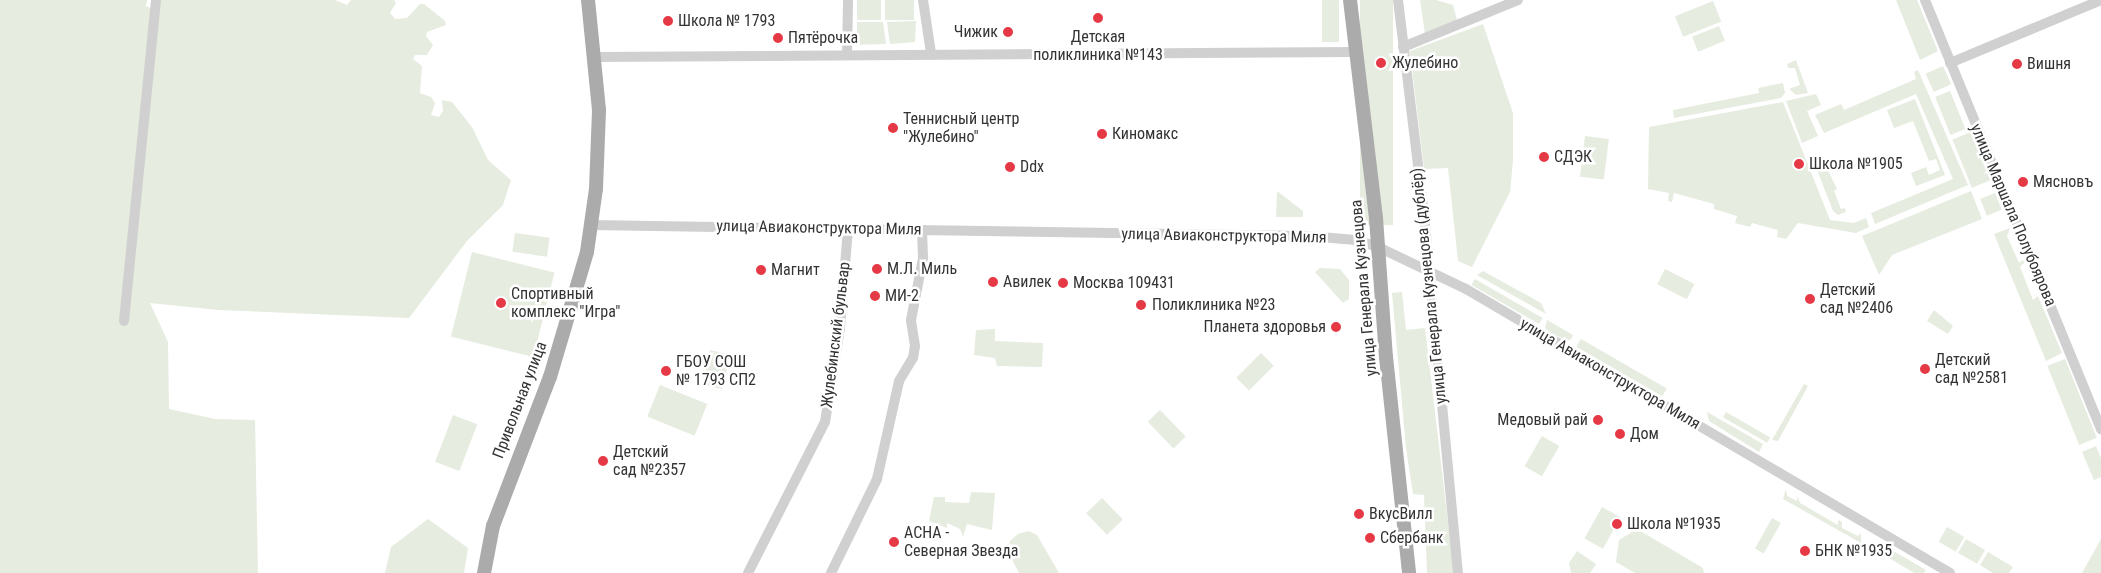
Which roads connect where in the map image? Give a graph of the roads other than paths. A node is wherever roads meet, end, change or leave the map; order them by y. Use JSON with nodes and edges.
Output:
{"nodes":[{"id":1,"x":156,"y":0,"type":"edge"},
{"id":2,"x":588,"y":0,"type":"edge"},
{"id":3,"x":848,"y":0,"type":"edge"},
{"id":4,"x":923,"y":0,"type":"edge"},
{"id":5,"x":1350,"y":0,"type":"edge"},
{"id":6,"x":1398,"y":0,"type":"edge"},
{"id":7,"x":1518,"y":0,"type":"edge"},
{"id":8,"x":1925,"y":0,"type":"edge"},
{"id":9,"x":2101,"y":0,"type":"edge"},
{"id":10,"x":1403,"y":47,"type":"junction"},
{"id":11,"x":1358,"y":52,"type":"junction"},
{"id":12,"x":931,"y":53,"type":"junction"},
{"id":13,"x":848,"y":54,"type":"junction"},
{"id":14,"x":595,"y":57,"type":"junction"},
{"id":15,"x":1950,"y":63,"type":"junction"},
{"id":16,"x":590,"y":225,"type":"junction"},
{"id":17,"x":848,"y":229,"type":"junction"},
{"id":18,"x":922,"y":230,"type":"junction"},
{"id":19,"x":1378,"y":247,"type":"junction"},
{"id":20,"x":1429,"y":270,"type":"junction"},
{"id":21,"x":124,"y":321,"type":"dead end"},
{"id":22,"x":2101,"y":429,"type":"edge"},
{"id":23,"x":484,"y":573,"type":"edge"},
{"id":24,"x":748,"y":573,"type":"edge"},
{"id":25,"x":831,"y":573,"type":"edge"},
{"id":26,"x":1409,"y":573,"type":"edge"},
{"id":27,"x":1458,"y":573,"type":"edge"},
{"id":28,"x":1950,"y":573,"type":"edge"}],
"edges":[{"from":1,"to":21,"type":"street"},
{"from":2,"to":14,"type":"main road","name":"Привольная улица"},
{"from":3,"to":13,"type":"street"},
{"from":4,"to":12,"type":"street"},
{"from":5,"to":11,"type":"main road","name":"улица Генерала Кузнецова"},
{"from":6,"to":10,"type":"street","name":"улица Генерала Кузнецова (дублёр)"},
{"from":7,"to":10,"type":"street"},
{"from":8,"to":15,"type":"street","name":"улица Маршала Полубоярова"},
{"from":9,"to":15,"type":"street"},
{"from":10,"to":20,"type":"street","name":"улица Генерала Кузнецова (дублёр)"},
{"from":11,"to":12,"type":"street"},
{"from":11,"to":19,"type":"main road","name":"улица Генерала Кузнецова"},
{"from":12,"to":13,"type":"street"},
{"from":13,"to":14,"type":"street"},
{"from":14,"to":16,"type":"main road","name":"Привольная улица"},
{"from":15,"to":22,"type":"street","name":"улица Маршала Полубоярова"},
{"from":16,"to":17,"type":"street","name":"улица Авиаконструктора Миля"},
{"from":16,"to":23,"type":"main road","name":"Привольная улица"},
{"from":17,"to":18,"type":"street","name":"улица Авиаконструктора Миля"},
{"from":17,"to":24,"type":"street","name":"Жулебинский бульвар"},
{"from":18,"to":19,"type":"street","name":"улица Авиаконструктора Миля"},
{"from":18,"to":25,"type":"street"},
{"from":19,"to":20,"type":"street","name":"улица Авиаконструктора Миля"},
{"from":19,"to":26,"type":"main road","name":"улица Генерала Кузнецова"},
{"from":20,"to":27,"type":"street","name":"улица Генерала Кузнецова (дублёр)"},
{"from":20,"to":28,"type":"street","name":"улица Авиаконструктора Миля"}]}
